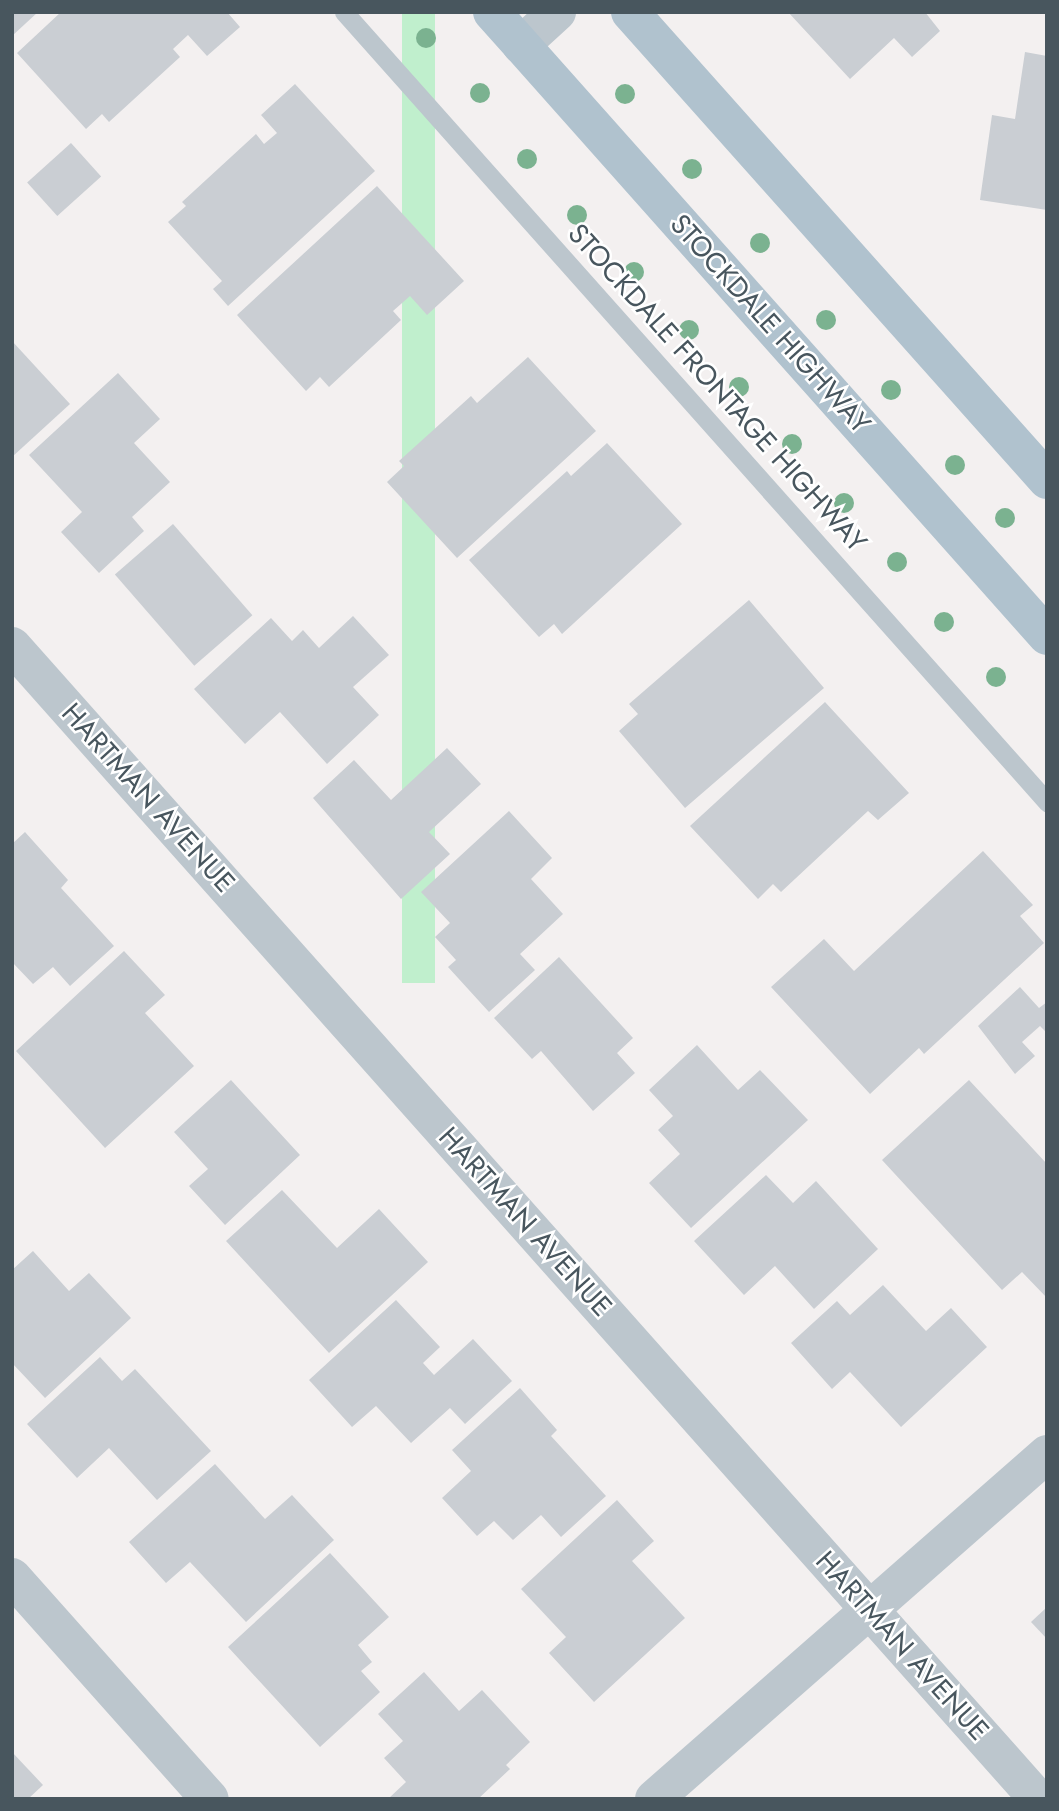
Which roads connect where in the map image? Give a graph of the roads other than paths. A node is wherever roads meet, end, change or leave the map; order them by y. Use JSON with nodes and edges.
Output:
{"nodes":[{"id":1,"x":345,"y":12,"type":"edge"},
{"id":2,"x":492,"y":12,"type":"edge"},
{"id":3,"x":557,"y":12,"type":"edge"},
{"id":4,"x":630,"y":12,"type":"edge"},
{"id":5,"x":521,"y":45,"type":"junction"},
{"id":6,"x":1047,"y":480,"type":"edge"},
{"id":7,"x":1047,"y":636,"type":"edge"},
{"id":8,"x":12,"y":646,"type":"edge"},
{"id":9,"x":1047,"y":802,"type":"edge"},
{"id":10,"x":1047,"y":1454,"type":"edge"},
{"id":11,"x":12,"y":1577,"type":"edge"},
{"id":12,"x":869,"y":1608,"type":"junction"},
{"id":13,"x":210,"y":1799,"type":"edge"},
{"id":14,"x":654,"y":1799,"type":"edge"},
{"id":15,"x":1038,"y":1799,"type":"edge"}],
"edges":[{"from":1,"to":9,"type":"lane","name":"STOCKDALE FRONTAGE HIGHWAY"},
{"from":2,"to":5,"type":"main road","name":"STOCKDALE HIGHWAY"},
{"from":3,"to":5,"type":"street"},
{"from":4,"to":6,"type":"main road"},
{"from":5,"to":7,"type":"main road","name":"STOCKDALE HIGHWAY"},
{"from":8,"to":12,"type":"street","name":"HARTMAN AVENUE"},
{"from":10,"to":12,"type":"street"},
{"from":11,"to":13,"type":"street"},
{"from":12,"to":14,"type":"street"},
{"from":12,"to":15,"type":"street","name":"HARTMAN AVENUE"}]}
